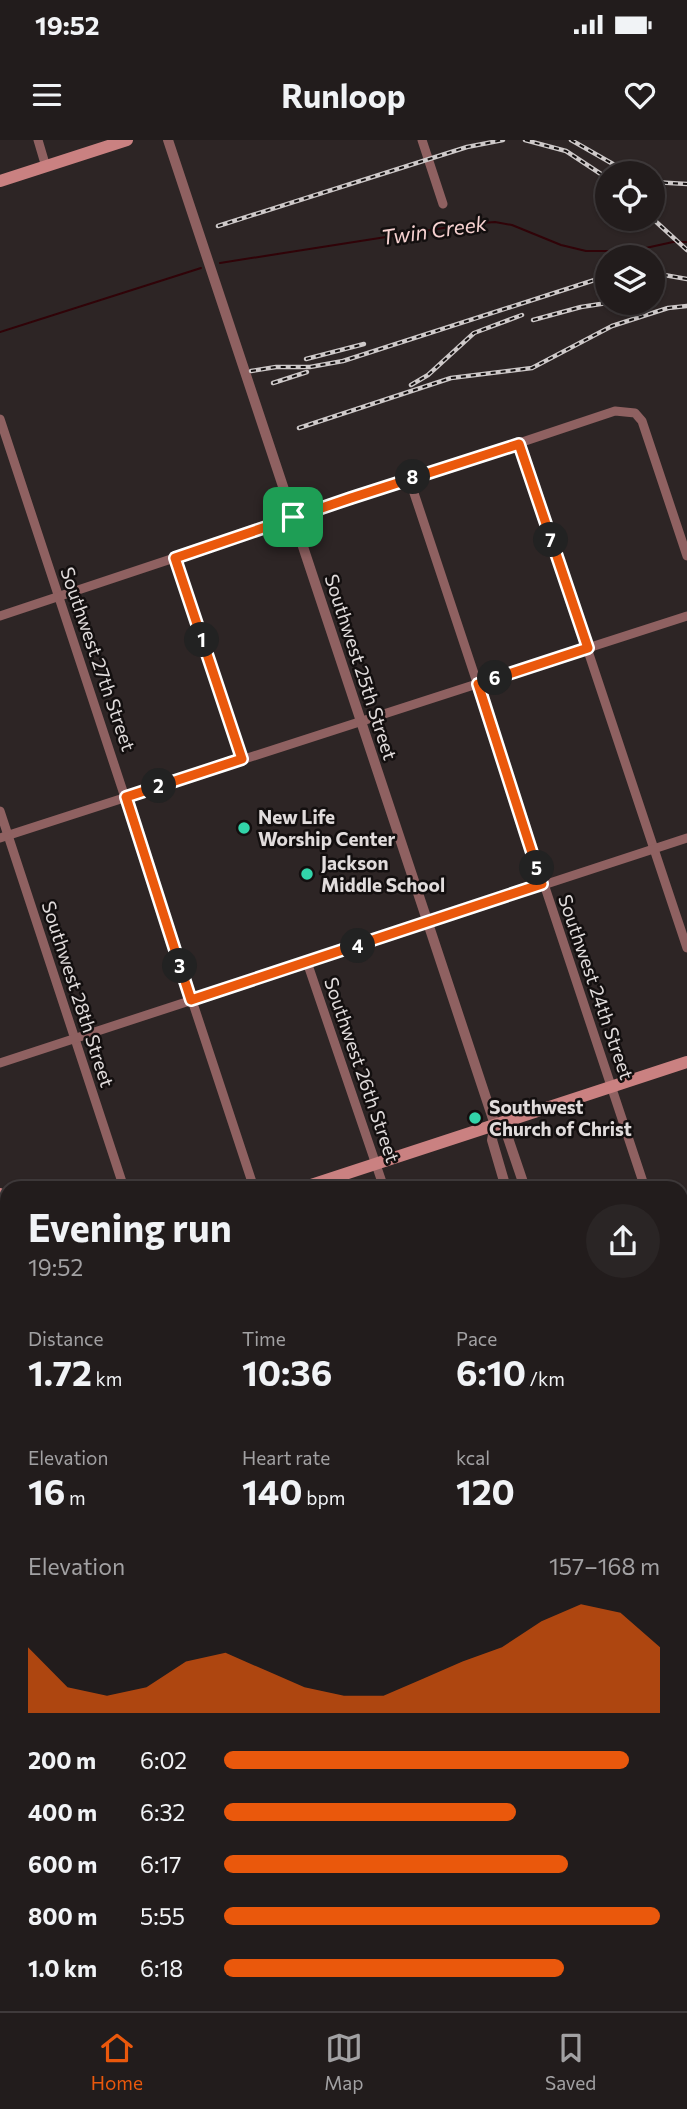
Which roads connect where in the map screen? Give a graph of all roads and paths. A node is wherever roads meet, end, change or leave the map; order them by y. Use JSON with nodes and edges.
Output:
{"nodes":[{"id":1,"x":38,"y":140,"type":"edge"},
{"id":2,"x":127,"y":140,"type":"edge"},
{"id":3,"x":168,"y":140,"type":"edge"},
{"id":4,"x":422,"y":140,"type":"edge"},
{"id":5,"x":46,"y":167,"type":"junction"},
{"id":6,"x":0,"y":181,"type":"edge"},
{"id":7,"x":443,"y":204,"type":"dead end"},
{"id":8,"x":0,"y":419,"type":"edge"},
{"id":9,"x":519,"y":444,"type":"junction"},
{"id":10,"x":409,"y":478,"type":"junction"},
{"id":11,"x":293,"y":517,"type":"junction"},
{"id":12,"x":687,"y":556,"type":"edge"},
{"id":13,"x":175,"y":558,"type":"junction"},
{"id":14,"x":58,"y":597,"type":"junction"},
{"id":15,"x":0,"y":616,"type":"edge"},
{"id":16,"x":687,"y":616,"type":"edge"},
{"id":17,"x":588,"y":648,"type":"junction"},
{"id":18,"x":478,"y":684,"type":"junction"},
{"id":19,"x":360,"y":721,"type":"junction"},
{"id":20,"x":242,"y":759,"type":"junction"},
{"id":21,"x":126,"y":797,"type":"junction"},
{"id":22,"x":0,"y":811,"type":"edge"},
{"id":23,"x":4,"y":836,"type":"edge"},
{"id":24,"x":687,"y":838,"type":"edge"},
{"id":25,"x":652,"y":849,"type":"junction"},
{"id":26,"x":542,"y":884,"type":"junction"},
{"id":27,"x":429,"y":924,"type":"junction"},
{"id":28,"x":687,"y":948,"type":"edge"},
{"id":29,"x":307,"y":962,"type":"junction"},
{"id":30,"x":191,"y":1000,"type":"junction"},
{"id":31,"x":74,"y":1040,"type":"junction"},
{"id":32,"x":687,"y":1062,"type":"edge"},
{"id":33,"x":0,"y":1063,"type":"edge"},
{"id":34,"x":612,"y":1087,"type":"junction"},
{"id":35,"x":495,"y":1125,"type":"junction"},
{"id":36,"x":376,"y":1164,"type":"junction"},
{"id":37,"x":122,"y":1181,"type":"edge"},
{"id":38,"x":252,"y":1181,"type":"edge"},
{"id":39,"x":324,"y":1181,"type":"edge"},
{"id":40,"x":382,"y":1181,"type":"edge"},
{"id":41,"x":504,"y":1181,"type":"edge"},
{"id":42,"x":523,"y":1181,"type":"edge"},
{"id":43,"x":643,"y":1181,"type":"edge"}],
"edges":[{"from":1,"to":5,"type":"street"},
{"from":2,"to":5,"type":"main road"},
{"from":3,"to":11,"type":"street","name":"Southwest 25th Street"},
{"from":4,"to":7,"type":"street"},
{"from":5,"to":6,"type":"main road"},
{"from":8,"to":14,"type":"street","name":"Southwest 27th Street"},
{"from":9,"to":10,"type":"street"},
{"from":9,"to":12,"type":"street"},
{"from":9,"to":17,"type":"street"},
{"from":10,"to":11,"type":"street"},
{"from":10,"to":18,"type":"street","name":"Southwest 24th Street"},
{"from":11,"to":13,"type":"street"},
{"from":11,"to":19,"type":"street","name":"Southwest 25th Street"},
{"from":13,"to":14,"type":"street"},
{"from":13,"to":20,"type":"street"},
{"from":14,"to":15,"type":"street"},
{"from":14,"to":21,"type":"street","name":"Southwest 27th Street"},
{"from":16,"to":17,"type":"street"},
{"from":17,"to":18,"type":"street"},
{"from":17,"to":25,"type":"street"},
{"from":18,"to":19,"type":"street"},
{"from":18,"to":26,"type":"street","name":"Southwest 24th Street"},
{"from":19,"to":20,"type":"street"},
{"from":19,"to":27,"type":"street","name":"Southwest 25th Street"},
{"from":20,"to":21,"type":"street"},
{"from":21,"to":23,"type":"street"},
{"from":21,"to":30,"type":"street","name":"Southwest 27th Street"},
{"from":22,"to":23,"type":"street","name":"Southwest 28th Street"},
{"from":23,"to":31,"type":"street","name":"Southwest 28th Street"},
{"from":24,"to":25,"type":"street"},
{"from":25,"to":26,"type":"street"},
{"from":25,"to":28,"type":"street"},
{"from":26,"to":27,"type":"street"},
{"from":26,"to":34,"type":"street","name":"Southwest 24th Street"},
{"from":27,"to":29,"type":"street"},
{"from":27,"to":35,"type":"street","name":"Southwest 25th Street"},
{"from":29,"to":30,"type":"street"},
{"from":29,"to":36,"type":"street","name":"Southwest 26th Street"},
{"from":30,"to":31,"type":"street"},
{"from":30,"to":38,"type":"street","name":"Southwest 27th Street"},
{"from":31,"to":33,"type":"street"},
{"from":31,"to":37,"type":"street","name":"Southwest 28th Street"},
{"from":32,"to":34,"type":"main road"},
{"from":34,"to":35,"type":"main road"},
{"from":34,"to":43,"type":"street","name":"Southwest 24th Street"},
{"from":35,"to":36,"type":"main road"},
{"from":35,"to":41,"type":"street","name":"Southwest 25th Street"},
{"from":35,"to":42,"type":"street","name":"Southwest 25th Street"},
{"from":36,"to":39,"type":"main road"},
{"from":36,"to":40,"type":"street","name":"Southwest 26th Street"}]}
